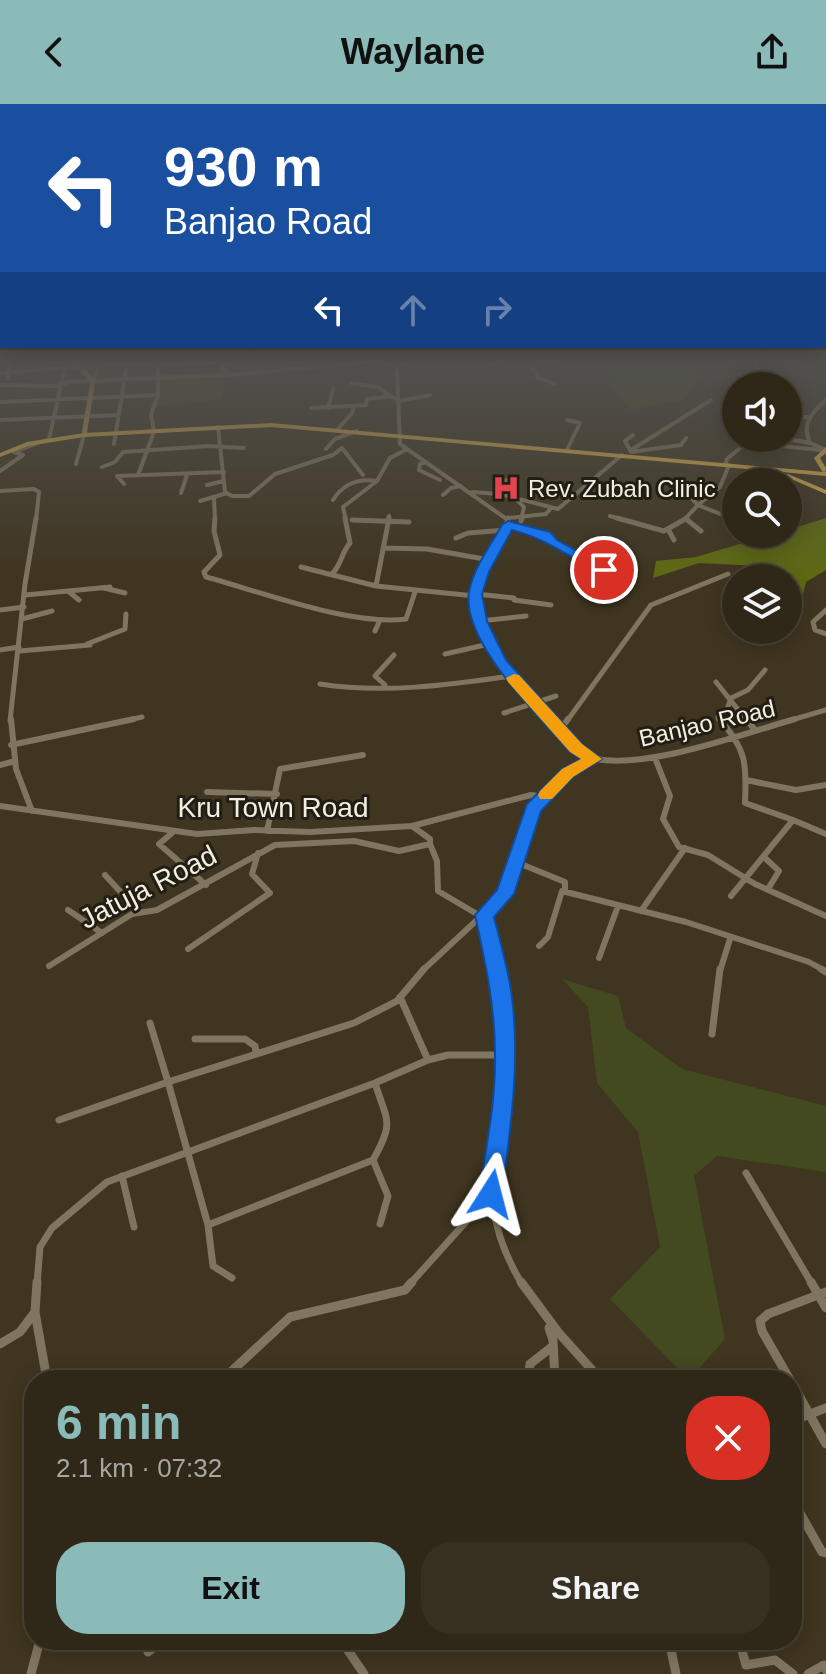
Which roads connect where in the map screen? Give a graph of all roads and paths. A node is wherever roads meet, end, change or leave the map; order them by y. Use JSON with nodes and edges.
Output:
{"nodes":[{"id":1,"x":50,"y":431,"type":"edge"},
{"id":2,"x":85,"y":431,"type":"edge"},
{"id":3,"x":116,"y":431,"type":"edge"},
{"id":4,"x":165,"y":431,"type":"edge"},
{"id":5,"x":218,"y":431,"type":"edge"},
{"id":6,"x":357,"y":431,"type":"edge"},
{"id":7,"x":360,"y":431,"type":"edge"},
{"id":8,"x":401,"y":431,"type":"edge"},
{"id":9,"x":576,"y":431,"type":"edge"},
{"id":10,"x":663,"y":431,"type":"edge"},
{"id":11,"x":808,"y":431,"type":"edge"},
{"id":12,"x":154,"y":432,"type":"junction"},
{"id":13,"x":84,"y":435,"type":"junction"},
{"id":14,"x":401,"y":435,"type":"junction"},
{"id":15,"x":633,"y":435,"type":"dead end"},
{"id":16,"x":686,"y":438,"type":"dead end"},
{"id":17,"x":49,"y":439,"type":"junction"},
{"id":18,"x":115,"y":440,"type":"junction"},
{"id":19,"x":802,"y":440,"type":"edge"},
{"id":20,"x":810,"y":443,"type":"junction"},
{"id":21,"x":220,"y":447,"type":"junction"},
{"id":22,"x":244,"y":448,"type":"dead end"},
{"id":23,"x":802,"y":448,"type":"edge"},
{"id":24,"x":326,"y":449,"type":"dead end"},
{"id":25,"x":407,"y":449,"type":"junction"},
{"id":26,"x":148,"y":450,"type":"junction"},
{"id":27,"x":567,"y":450,"type":"junction"},
{"id":28,"x":824,"y":450,"type":"edge"},
{"id":29,"x":11,"y":451,"type":"junction"},
{"id":30,"x":631,"y":452,"type":"junction"},
{"id":31,"x":735,"y":452,"type":"edge"},
{"id":32,"x":0,"y":455,"type":"edge"},
{"id":33,"x":622,"y":455,"type":"junction"},
{"id":34,"x":426,"y":462,"type":"junction"},
{"id":35,"x":76,"y":464,"type":"dead end"},
{"id":36,"x":729,"y":465,"type":"junction"},
{"id":37,"x":102,"y":467,"type":"dead end"},
{"id":38,"x":0,"y":471,"type":"edge"},
{"id":39,"x":224,"y":472,"type":"junction"},
{"id":40,"x":825,"y":472,"type":"edge"},
{"id":41,"x":138,"y":475,"type":"junction"},
{"id":42,"x":187,"y":475,"type":"junction"},
{"id":43,"x":363,"y":475,"type":"dead end"},
{"id":44,"x":440,"y":480,"type":"dead end"},
{"id":45,"x":506,"y":480,"type":"dead end"},
{"id":46,"x":224,"y":481,"type":"junction"},
{"id":47,"x":377,"y":481,"type":"junction"},
{"id":48,"x":124,"y":484,"type":"dead end"},
{"id":49,"x":207,"y":485,"type":"dead end"},
{"id":50,"x":463,"y":486,"type":"junction"},
{"id":51,"x":0,"y":491,"type":"edge"},
{"id":52,"x":472,"y":492,"type":"junction"},
{"id":53,"x":826,"y":492,"type":"edge"},
{"id":54,"x":181,"y":493,"type":"dead end"},
{"id":55,"x":227,"y":493,"type":"junction"},
{"id":56,"x":499,"y":494,"type":"junction"},
{"id":57,"x":443,"y":495,"type":"dead end"},
{"id":58,"x":214,"y":498,"type":"junction"},
{"id":59,"x":515,"y":498,"type":"junction"},
{"id":60,"x":692,"y":499,"type":"dead end"},
{"id":61,"x":333,"y":500,"type":"dead end"},
{"id":62,"x":200,"y":501,"type":"dead end"},
{"id":63,"x":698,"y":505,"type":"junction"},
{"id":64,"x":551,"y":508,"type":"junction"},
{"id":65,"x":722,"y":515,"type":"edge"},
{"id":66,"x":389,"y":516,"type":"dead end"},
{"id":67,"x":610,"y":516,"type":"dead end"},
{"id":68,"x":523,"y":518,"type":"junction"},
{"id":69,"x":686,"y":519,"type":"junction"},
{"id":70,"x":352,"y":520,"type":"dead end"},
{"id":71,"x":409,"y":522,"type":"dead end"},
{"id":72,"x":386,"y":523,"type":"junction"},
{"id":73,"x":509,"y":525,"type":"junction"},
{"id":74,"x":668,"y":529,"type":"junction"},
{"id":75,"x":701,"y":531,"type":"dead end"},
{"id":76,"x":456,"y":538,"type":"dead end"},
{"id":77,"x":674,"y":540,"type":"dead end"},
{"id":78,"x":383,"y":548,"type":"junction"},
{"id":79,"x":490,"y":560,"type":"junction"},
{"id":80,"x":301,"y":567,"type":"dead end"},
{"id":81,"x":613,"y":567,"type":"dead end"},
{"id":82,"x":332,"y":574,"type":"junction"},
{"id":83,"x":722,"y":576,"type":"edge"},
{"id":84,"x":376,"y":586,"type":"junction"},
{"id":85,"x":68,"y":591,"type":"junction"},
{"id":86,"x":415,"y":592,"type":"junction"},
{"id":87,"x":125,"y":593,"type":"dead end"},
{"id":88,"x":25,"y":595,"type":"junction"},
{"id":89,"x":476,"y":595,"type":"junction"},
{"id":90,"x":79,"y":600,"type":"dead end"},
{"id":91,"x":551,"y":605,"type":"dead end"},
{"id":92,"x":24,"y":607,"type":"junction"},
{"id":93,"x":0,"y":610,"type":"edge"},
{"id":94,"x":826,"y":610,"type":"edge"},
{"id":95,"x":52,"y":611,"type":"dead end"},
{"id":96,"x":126,"y":614,"type":"dead end"},
{"id":97,"x":526,"y":616,"type":"dead end"},
{"id":98,"x":22,"y":619,"type":"junction"},
{"id":99,"x":380,"y":620,"type":"junction"},
{"id":100,"x":480,"y":621,"type":"junction"},
{"id":101,"x":375,"y":631,"type":"dead end"},
{"id":102,"x":826,"y":634,"type":"edge"},
{"id":103,"x":489,"y":644,"type":"junction"},
{"id":104,"x":19,"y":649,"type":"junction"},
{"id":105,"x":0,"y":650,"type":"edge"},
{"id":106,"x":445,"y":654,"type":"dead end"},
{"id":107,"x":394,"y":655,"type":"dead end"},
{"id":108,"x":765,"y":670,"type":"dead end"},
{"id":109,"x":511,"y":676,"type":"junction"},
{"id":110,"x":716,"y":682,"type":"dead end"},
{"id":111,"x":320,"y":684,"type":"dead end"},
{"id":112,"x":388,"y":687,"type":"junction"},
{"id":113,"x":556,"y":696,"type":"dead end"},
{"id":114,"x":387,"y":697,"type":"dead end"},
{"id":115,"x":731,"y":698,"type":"junction"},
{"id":116,"x":537,"y":703,"type":"junction"},
{"id":117,"x":826,"y":710,"type":"edge"},
{"id":118,"x":504,"y":713,"type":"dead end"},
{"id":119,"x":142,"y":717,"type":"dead end"},
{"id":120,"x":10,"y":724,"type":"junction"},
{"id":121,"x":0,"y":726,"type":"edge"},
{"id":122,"x":560,"y":730,"type":"junction"},
{"id":123,"x":755,"y":730,"type":"junction"},
{"id":124,"x":736,"y":736,"type":"junction"},
{"id":125,"x":0,"y":744,"type":"edge"},
{"id":126,"x":11,"y":744,"type":"junction"},
{"id":127,"x":374,"y":757,"type":"dead end"},
{"id":128,"x":655,"y":758,"type":"junction"},
{"id":129,"x":594,"y":759,"type":"junction"},
{"id":130,"x":15,"y":761,"type":"junction"},
{"id":131,"x":0,"y":765,"type":"edge"},
{"id":132,"x":746,"y":780,"type":"junction"},
{"id":133,"x":826,"y":785,"type":"edge"},
{"id":134,"x":207,"y":792,"type":"dead end"},
{"id":135,"x":277,"y":794,"type":"junction"},
{"id":136,"x":544,"y":797,"type":"junction"},
{"id":137,"x":0,"y":806,"type":"edge"},
{"id":138,"x":32,"y":811,"type":"junction"},
{"id":139,"x":793,"y":820,"type":"junction"},
{"id":140,"x":412,"y":826,"type":"junction"},
{"id":141,"x":267,"y":831,"type":"junction"},
{"id":142,"x":177,"y":832,"type":"junction"},
{"id":143,"x":826,"y":834,"type":"edge"},
{"id":144,"x":430,"y":844,"type":"junction"},
{"id":145,"x":685,"y":848,"type":"junction"},
{"id":146,"x":258,"y":853,"type":"junction"},
{"id":147,"x":765,"y":858,"type":"junction"},
{"id":148,"x":516,"y":862,"type":"junction"},
{"id":149,"x":105,"y":875,"type":"dead end"},
{"id":150,"x":746,"y":879,"type":"junction"},
{"id":151,"x":206,"y":885,"type":"junction"},
{"id":152,"x":768,"y":889,"type":"junction"},
{"id":153,"x":565,"y":892,"type":"junction"},
{"id":154,"x":731,"y":896,"type":"dead end"},
{"id":155,"x":618,"y":906,"type":"junction"},
{"id":156,"x":68,"y":910,"type":"dead end"},
{"id":157,"x":641,"y":911,"type":"junction"},
{"id":158,"x":139,"y":912,"type":"junction"},
{"id":159,"x":483,"y":916,"type":"junction"},
{"id":160,"x":826,"y":916,"type":"edge"},
{"id":161,"x":102,"y":933,"type":"junction"},
{"id":162,"x":730,"y":939,"type":"junction"},
{"id":163,"x":539,"y":946,"type":"dead end"},
{"id":164,"x":188,"y":949,"type":"dead end"},
{"id":165,"x":599,"y":958,"type":"dead end"},
{"id":166,"x":49,"y":966,"type":"dead end"},
{"id":167,"x":826,"y":972,"type":"edge"},
{"id":168,"x":400,"y":997,"type":"junction"},
{"id":169,"x":150,"y":1023,"type":"dead end"},
{"id":170,"x":712,"y":1034,"type":"dead end"},
{"id":171,"x":195,"y":1039,"type":"dead end"},
{"id":172,"x":256,"y":1052,"type":"junction"},
{"id":173,"x":506,"y":1055,"type":"junction"},
{"id":174,"x":428,"y":1060,"type":"junction"},
{"id":175,"x":168,"y":1082,"type":"junction"},
{"id":176,"x":375,"y":1083,"type":"junction"},
{"id":177,"x":59,"y":1120,"type":"dead end"},
{"id":178,"x":188,"y":1152,"type":"junction"},
{"id":179,"x":373,"y":1160,"type":"junction"},
{"id":180,"x":746,"y":1173,"type":"dead end"},
{"id":181,"x":122,"y":1176,"type":"junction"},
{"id":182,"x":491,"y":1194,"type":"junction"},
{"id":183,"x":380,"y":1224,"type":"dead end"},
{"id":184,"x":208,"y":1225,"type":"junction"},
{"id":185,"x":134,"y":1227,"type":"dead end"},
{"id":186,"x":232,"y":1278,"type":"dead end"},
{"id":187,"x":822,"y":1293,"type":"edge"},
{"id":188,"x":826,"y":1308,"type":"edge"},
{"id":189,"x":35,"y":1312,"type":"junction"},
{"id":190,"x":548,"y":1324,"type":"junction"},
{"id":191,"x":0,"y":1344,"type":"edge"},
{"id":192,"x":553,"y":1346,"type":"junction"},
{"id":193,"x":45,"y":1370,"type":"edge"},
{"id":194,"x":233,"y":1370,"type":"edge"},
{"id":195,"x":529,"y":1370,"type":"edge"},
{"id":196,"x":554,"y":1370,"type":"edge"},
{"id":197,"x":592,"y":1370,"type":"edge"},
{"id":198,"x":785,"y":1370,"type":"edge"},
{"id":199,"x":802,"y":1393,"type":"edge"},
{"id":200,"x":820,"y":1412,"type":"edge"},
{"id":201,"x":826,"y":1444,"type":"edge"},
{"id":202,"x":802,"y":1517,"type":"edge"},
{"id":203,"x":826,"y":1553,"type":"edge"},
{"id":204,"x":37,"y":1650,"type":"edge"},
{"id":205,"x":150,"y":1650,"type":"edge"},
{"id":206,"x":348,"y":1650,"type":"edge"},
{"id":207,"x":671,"y":1650,"type":"edge"},
{"id":208,"x":742,"y":1650,"type":"edge"},
{"id":209,"x":148,"y":1652,"type":"dead end"},
{"id":210,"x":825,"y":1665,"type":"edge"},
{"id":211,"x":31,"y":1674,"type":"edge"},
{"id":212,"x":364,"y":1674,"type":"edge"},
{"id":213,"x":676,"y":1674,"type":"edge"},
{"id":214,"x":793,"y":1674,"type":"edge"},
{"id":215,"x":808,"y":1674,"type":"edge"}],
"edges":[{"from":1,"to":17,"type":"street"},
{"from":2,"to":13,"type":"main road"},
{"from":3,"to":18,"type":"street"},
{"from":4,"to":12,"type":"highway"},
{"from":5,"to":21,"type":"street"},
{"from":6,"to":24,"type":"street"},
{"from":7,"to":14,"type":"highway"},
{"from":8,"to":14,"type":"street"},
{"from":9,"to":27,"type":"street"},
{"from":10,"to":30,"type":"street"},
{"from":11,"to":20,"type":"street"},
{"from":12,"to":18,"type":"highway"},
{"from":12,"to":26,"type":"street"},
{"from":13,"to":17,"type":"highway"},
{"from":13,"to":18,"type":"highway"},
{"from":13,"to":35,"type":"street"},
{"from":14,"to":25,"type":"street"},
{"from":14,"to":27,"type":"highway"},
{"from":15,"to":30,"type":"street"},
{"from":16,"to":30,"type":"street"},
{"from":17,"to":29,"type":"highway"},
{"from":19,"to":20,"type":"street"},
{"from":20,"to":28,"type":"street"},
{"from":21,"to":22,"type":"street"},
{"from":21,"to":26,"type":"street"},
{"from":21,"to":39,"type":"street"},
{"from":23,"to":28,"type":"street"},
{"from":25,"to":34,"type":"street"},
{"from":25,"to":47,"type":"street"},
{"from":26,"to":37,"type":"street"},
{"from":26,"to":41,"type":"street"},
{"from":27,"to":33,"type":"highway"},
{"from":28,"to":40,"type":"highway"},
{"from":29,"to":32,"type":"highway"},
{"from":29,"to":38,"type":"street"},
{"from":30,"to":33,"type":"highway"},
{"from":30,"to":36,"type":"highway"},
{"from":31,"to":36,"type":"street"},
{"from":33,"to":64,"type":"street"},
{"from":34,"to":44,"type":"street"},
{"from":34,"to":50,"type":"street"},
{"from":36,"to":40,"type":"highway"},
{"from":36,"to":53,"type":"highway"},
{"from":36,"to":63,"type":"street"},
{"from":39,"to":42,"type":"street"},
{"from":39,"to":46,"type":"street"},
{"from":41,"to":42,"type":"street"},
{"from":41,"to":48,"type":"street"},
{"from":42,"to":54,"type":"street"},
{"from":43,"to":55,"type":"street"},
{"from":45,"to":56,"type":"street"},
{"from":46,"to":49,"type":"street"},
{"from":46,"to":55,"type":"street"},
{"from":47,"to":61,"type":"street"},
{"from":47,"to":82,"type":"street"},
{"from":50,"to":52,"type":"street"},
{"from":50,"to":57,"type":"street"},
{"from":51,"to":88,"type":"street"},
{"from":52,"to":56,"type":"street"},
{"from":52,"to":73,"type":"street"},
{"from":55,"to":58,"type":"street"},
{"from":56,"to":59,"type":"street"},
{"from":58,"to":62,"type":"street"},
{"from":58,"to":99,"type":"street"},
{"from":59,"to":64,"type":"street"},
{"from":59,"to":68,"type":"street"},
{"from":60,"to":63,"type":"street"},
{"from":63,"to":65,"type":"street"},
{"from":63,"to":69,"type":"street"},
{"from":64,"to":68,"type":"street"},
{"from":66,"to":72,"type":"street"},
{"from":67,"to":74,"type":"street"},
{"from":68,"to":73,"type":"street"},
{"from":68,"to":73,"type":"street"},
{"from":69,"to":74,"type":"street"},
{"from":69,"to":75,"type":"street"},
{"from":70,"to":72,"type":"street"},
{"from":71,"to":72,"type":"street"},
{"from":72,"to":78,"type":"street"},
{"from":73,"to":76,"type":"street"},
{"from":73,"to":79,"type":"street"},
{"from":73,"to":81,"type":"street"},
{"from":74,"to":77,"type":"street"},
{"from":78,"to":79,"type":"street"},
{"from":78,"to":84,"type":"street"},
{"from":79,"to":89,"type":"street"},
{"from":80,"to":82,"type":"street"},
{"from":82,"to":84,"type":"street"},
{"from":83,"to":122,"type":"street"},
{"from":84,"to":86,"type":"street"},
{"from":85,"to":87,"type":"street"},
{"from":85,"to":88,"type":"street"},
{"from":85,"to":90,"type":"street"},
{"from":86,"to":89,"type":"street"},
{"from":86,"to":99,"type":"street"},
{"from":88,"to":92,"type":"street"},
{"from":89,"to":91,"type":"street"},
{"from":89,"to":100,"type":"street"},
{"from":92,"to":93,"type":"street"},
{"from":92,"to":98,"type":"street"},
{"from":94,"to":102,"type":"street"},
{"from":95,"to":98,"type":"street"},
{"from":96,"to":104,"type":"street"},
{"from":97,"to":100,"type":"street"},
{"from":98,"to":104,"type":"street"},
{"from":99,"to":101,"type":"street"},
{"from":100,"to":103,"type":"street"},
{"from":103,"to":106,"type":"street"},
{"from":103,"to":109,"type":"street"},
{"from":104,"to":105,"type":"street"},
{"from":104,"to":120,"type":"street"},
{"from":107,"to":112,"type":"street"},
{"from":108,"to":115,"type":"street"},
{"from":109,"to":112,"type":"street"},
{"from":109,"to":116,"type":"street"},
{"from":110,"to":115,"type":"street"},
{"from":111,"to":112,"type":"street"},
{"from":112,"to":114,"type":"street"},
{"from":113,"to":116,"type":"street"},
{"from":115,"to":123,"type":"street"},
{"from":115,"to":124,"type":"street"},
{"from":116,"to":118,"type":"street"},
{"from":116,"to":122,"type":"street"},
{"from":117,"to":123,"type":"street","name":"Banjao Road"},
{"from":119,"to":126,"type":"street"},
{"from":120,"to":121,"type":"street"},
{"from":120,"to":126,"type":"street"},
{"from":122,"to":129,"type":"street"},
{"from":123,"to":124,"type":"street","name":"Banjao Road"},
{"from":124,"to":128,"type":"street","name":"Banjao Road"},
{"from":124,"to":132,"type":"street"},
{"from":125,"to":126,"type":"street"},
{"from":126,"to":130,"type":"street"},
{"from":127,"to":135,"type":"street"},
{"from":128,"to":129,"type":"street","name":"Banjao Road"},
{"from":128,"to":145,"type":"street"},
{"from":129,"to":136,"type":"street"},
{"from":130,"to":131,"type":"street"},
{"from":130,"to":138,"type":"street"},
{"from":132,"to":133,"type":"street"},
{"from":132,"to":139,"type":"street"},
{"from":134,"to":135,"type":"street"},
{"from":135,"to":141,"type":"street"},
{"from":136,"to":140,"type":"street","name":"Kru Town Road"},
{"from":136,"to":148,"type":"street"},
{"from":137,"to":138,"type":"street","name":"Kru Town Road"},
{"from":138,"to":142,"type":"street","name":"Kru Town Road"},
{"from":139,"to":143,"type":"street"},
{"from":139,"to":147,"type":"street"},
{"from":140,"to":141,"type":"street","name":"Kru Town Road"},
{"from":140,"to":144,"type":"street"},
{"from":141,"to":142,"type":"street","name":"Kru Town Road"},
{"from":142,"to":151,"type":"street"},
{"from":144,"to":146,"type":"street","name":"Jatuja Road"},
{"from":144,"to":159,"type":"street"},
{"from":145,"to":150,"type":"street"},
{"from":145,"to":157,"type":"street"},
{"from":146,"to":151,"type":"street","name":"Jatuja Road"},
{"from":146,"to":164,"type":"street"},
{"from":147,"to":150,"type":"street"},
{"from":147,"to":152,"type":"street"},
{"from":148,"to":153,"type":"street"},
{"from":148,"to":159,"type":"street"},
{"from":149,"to":158,"type":"street"},
{"from":150,"to":152,"type":"street"},
{"from":150,"to":154,"type":"street"},
{"from":151,"to":158,"type":"street","name":"Jatuja Road"},
{"from":152,"to":160,"type":"street"},
{"from":153,"to":155,"type":"street"},
{"from":153,"to":163,"type":"street"},
{"from":155,"to":157,"type":"street"},
{"from":155,"to":165,"type":"street"},
{"from":156,"to":161,"type":"street"},
{"from":157,"to":162,"type":"street"},
{"from":158,"to":161,"type":"street","name":"Jatuja Road"},
{"from":159,"to":168,"type":"street"},
{"from":159,"to":173,"type":"street"},
{"from":161,"to":166,"type":"street","name":"Jatuja Road"},
{"from":162,"to":167,"type":"street"},
{"from":162,"to":170,"type":"street"},
{"from":168,"to":172,"type":"street"},
{"from":168,"to":174,"type":"street"},
{"from":169,"to":175,"type":"street"},
{"from":171,"to":172,"type":"street"},
{"from":172,"to":175,"type":"street"},
{"from":173,"to":174,"type":"street"},
{"from":173,"to":182,"type":"street"},
{"from":174,"to":176,"type":"street"},
{"from":175,"to":177,"type":"street"},
{"from":175,"to":178,"type":"street"},
{"from":176,"to":178,"type":"street"},
{"from":176,"to":179,"type":"street"},
{"from":178,"to":181,"type":"street"},
{"from":178,"to":184,"type":"street"},
{"from":179,"to":183,"type":"street"},
{"from":179,"to":184,"type":"street"},
{"from":180,"to":187,"type":"street"},
{"from":181,"to":185,"type":"street"},
{"from":181,"to":189,"type":"street"},
{"from":182,"to":190,"type":"street"},
{"from":182,"to":194,"type":"street"},
{"from":184,"to":186,"type":"street"},
{"from":187,"to":188,"type":"street"},
{"from":187,"to":198,"type":"street"},
{"from":189,"to":191,"type":"street"},
{"from":189,"to":193,"type":"street"},
{"from":190,"to":192,"type":"street"},
{"from":190,"to":197,"type":"street"},
{"from":192,"to":195,"type":"street"},
{"from":192,"to":196,"type":"street"},
{"from":199,"to":200,"type":"street"},
{"from":200,"to":201,"type":"street"},
{"from":202,"to":203,"type":"street"},
{"from":204,"to":211,"type":"street"},
{"from":205,"to":209,"type":"street"},
{"from":206,"to":212,"type":"street"},
{"from":207,"to":213,"type":"street"},
{"from":208,"to":214,"type":"street"},
{"from":210,"to":215,"type":"street"}]}
